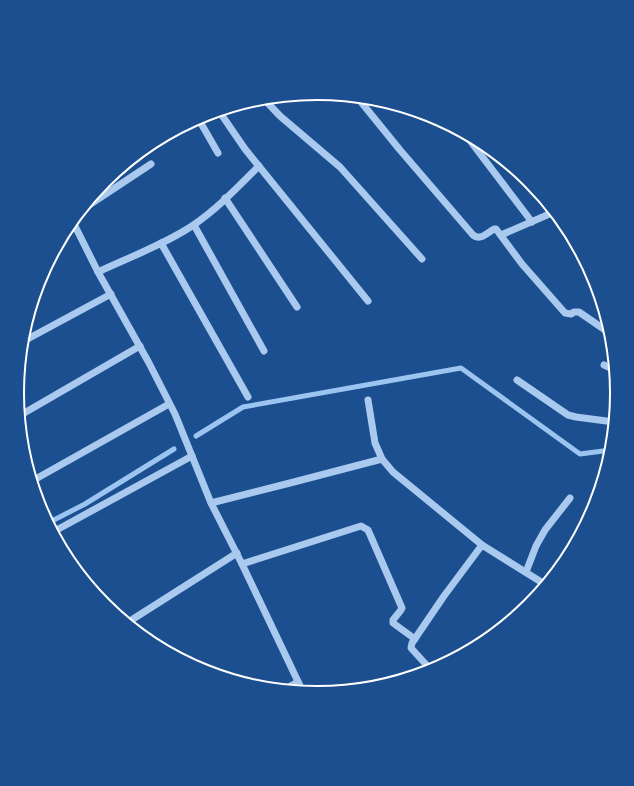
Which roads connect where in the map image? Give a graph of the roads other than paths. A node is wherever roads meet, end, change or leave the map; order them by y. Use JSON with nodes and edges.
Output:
{"nodes":[{"id":1,"x":363,"y":104,"type":"edge"},
{"id":2,"x":269,"y":105,"type":"edge"},
{"id":3,"x":223,"y":116,"type":"edge"},
{"id":4,"x":201,"y":124,"type":"edge"},
{"id":5,"x":473,"y":145,"type":"edge"},
{"id":6,"x":218,"y":152,"type":"dead end"},
{"id":7,"x":151,"y":164,"type":"dead end"},
{"id":8,"x":259,"y":166,"type":"junction"},
{"id":9,"x":225,"y":198,"type":"junction"},
{"id":10,"x":98,"y":199,"type":"edge"},
{"id":11,"x":549,"y":214,"type":"edge"},
{"id":12,"x":532,"y":222,"type":"junction"},
{"id":13,"x":194,"y":225,"type":"junction"},
{"id":14,"x":75,"y":227,"type":"edge"},
{"id":15,"x":502,"y":235,"type":"junction"},
{"id":16,"x":161,"y":243,"type":"junction"},
{"id":17,"x":422,"y":259,"type":"dead end"},
{"id":18,"x":98,"y":272,"type":"junction"},
{"id":19,"x":111,"y":294,"type":"junction"},
{"id":20,"x":368,"y":301,"type":"dead end"},
{"id":21,"x":297,"y":307,"type":"dead end"},
{"id":22,"x":602,"y":328,"type":"edge"},
{"id":23,"x":30,"y":338,"type":"edge"},
{"id":24,"x":140,"y":346,"type":"junction"},
{"id":25,"x":264,"y":351,"type":"dead end"},
{"id":26,"x":604,"y":365,"type":"dead end"},
{"id":27,"x":608,"y":367,"type":"edge"},
{"id":28,"x":517,"y":380,"type":"dead end"},
{"id":29,"x":248,"y":397,"type":"dead end"},
{"id":30,"x":368,"y":400,"type":"dead end"},
{"id":31,"x":169,"y":404,"type":"junction"},
{"id":32,"x":25,"y":412,"type":"edge"},
{"id":33,"x":608,"y":421,"type":"edge"},
{"id":34,"x":192,"y":456,"type":"junction"},
{"id":35,"x":382,"y":458,"type":"junction"},
{"id":36,"x":37,"y":478,"type":"edge"},
{"id":37,"x":570,"y":498,"type":"dead end"},
{"id":38,"x":211,"y":503,"type":"junction"},
{"id":39,"x":58,"y":529,"type":"edge"},
{"id":40,"x":482,"y":545,"type":"junction"},
{"id":41,"x":237,"y":554,"type":"junction"},
{"id":42,"x":242,"y":564,"type":"junction"},
{"id":43,"x":526,"y":572,"type":"junction"},
{"id":44,"x":541,"y":581,"type":"edge"},
{"id":45,"x":133,"y":619,"type":"dead end"},
{"id":46,"x":415,"y":639,"type":"junction"},
{"id":47,"x":426,"y":665,"type":"edge"},
{"id":48,"x":298,"y":682,"type":"junction"},
{"id":49,"x":293,"y":685,"type":"edge"},
{"id":50,"x":299,"y":685,"type":"edge"}],
"edges":[{"from":1,"to":15,"type":"street"},
{"from":2,"to":17,"type":"street"},
{"from":3,"to":8,"type":"street"},
{"from":4,"to":6,"type":"street"},
{"from":5,"to":12,"type":"street"},
{"from":7,"to":10,"type":"street"},
{"from":8,"to":9,"type":"street"},
{"from":8,"to":20,"type":"street"},
{"from":9,"to":13,"type":"street"},
{"from":9,"to":21,"type":"street"},
{"from":11,"to":12,"type":"street"},
{"from":12,"to":15,"type":"street"},
{"from":13,"to":16,"type":"street"},
{"from":13,"to":25,"type":"street"},
{"from":14,"to":18,"type":"street"},
{"from":15,"to":22,"type":"street"},
{"from":16,"to":18,"type":"street"},
{"from":16,"to":29,"type":"street"},
{"from":18,"to":19,"type":"street"},
{"from":19,"to":23,"type":"street"},
{"from":19,"to":24,"type":"street"},
{"from":24,"to":31,"type":"street"},
{"from":24,"to":32,"type":"street"},
{"from":26,"to":27,"type":"street"},
{"from":28,"to":33,"type":"street"},
{"from":30,"to":35,"type":"street"},
{"from":31,"to":34,"type":"street"},
{"from":31,"to":36,"type":"street"},
{"from":34,"to":38,"type":"street"},
{"from":34,"to":39,"type":"street"},
{"from":35,"to":38,"type":"street"},
{"from":35,"to":40,"type":"street"},
{"from":37,"to":43,"type":"street"},
{"from":38,"to":41,"type":"street"},
{"from":40,"to":43,"type":"street"},
{"from":40,"to":46,"type":"street"},
{"from":41,"to":42,"type":"street"},
{"from":41,"to":45,"type":"street"},
{"from":42,"to":46,"type":"street"},
{"from":42,"to":48,"type":"street"},
{"from":43,"to":44,"type":"street"},
{"from":46,"to":47,"type":"street"},
{"from":48,"to":49,"type":"street"},
{"from":48,"to":50,"type":"street"}]}
